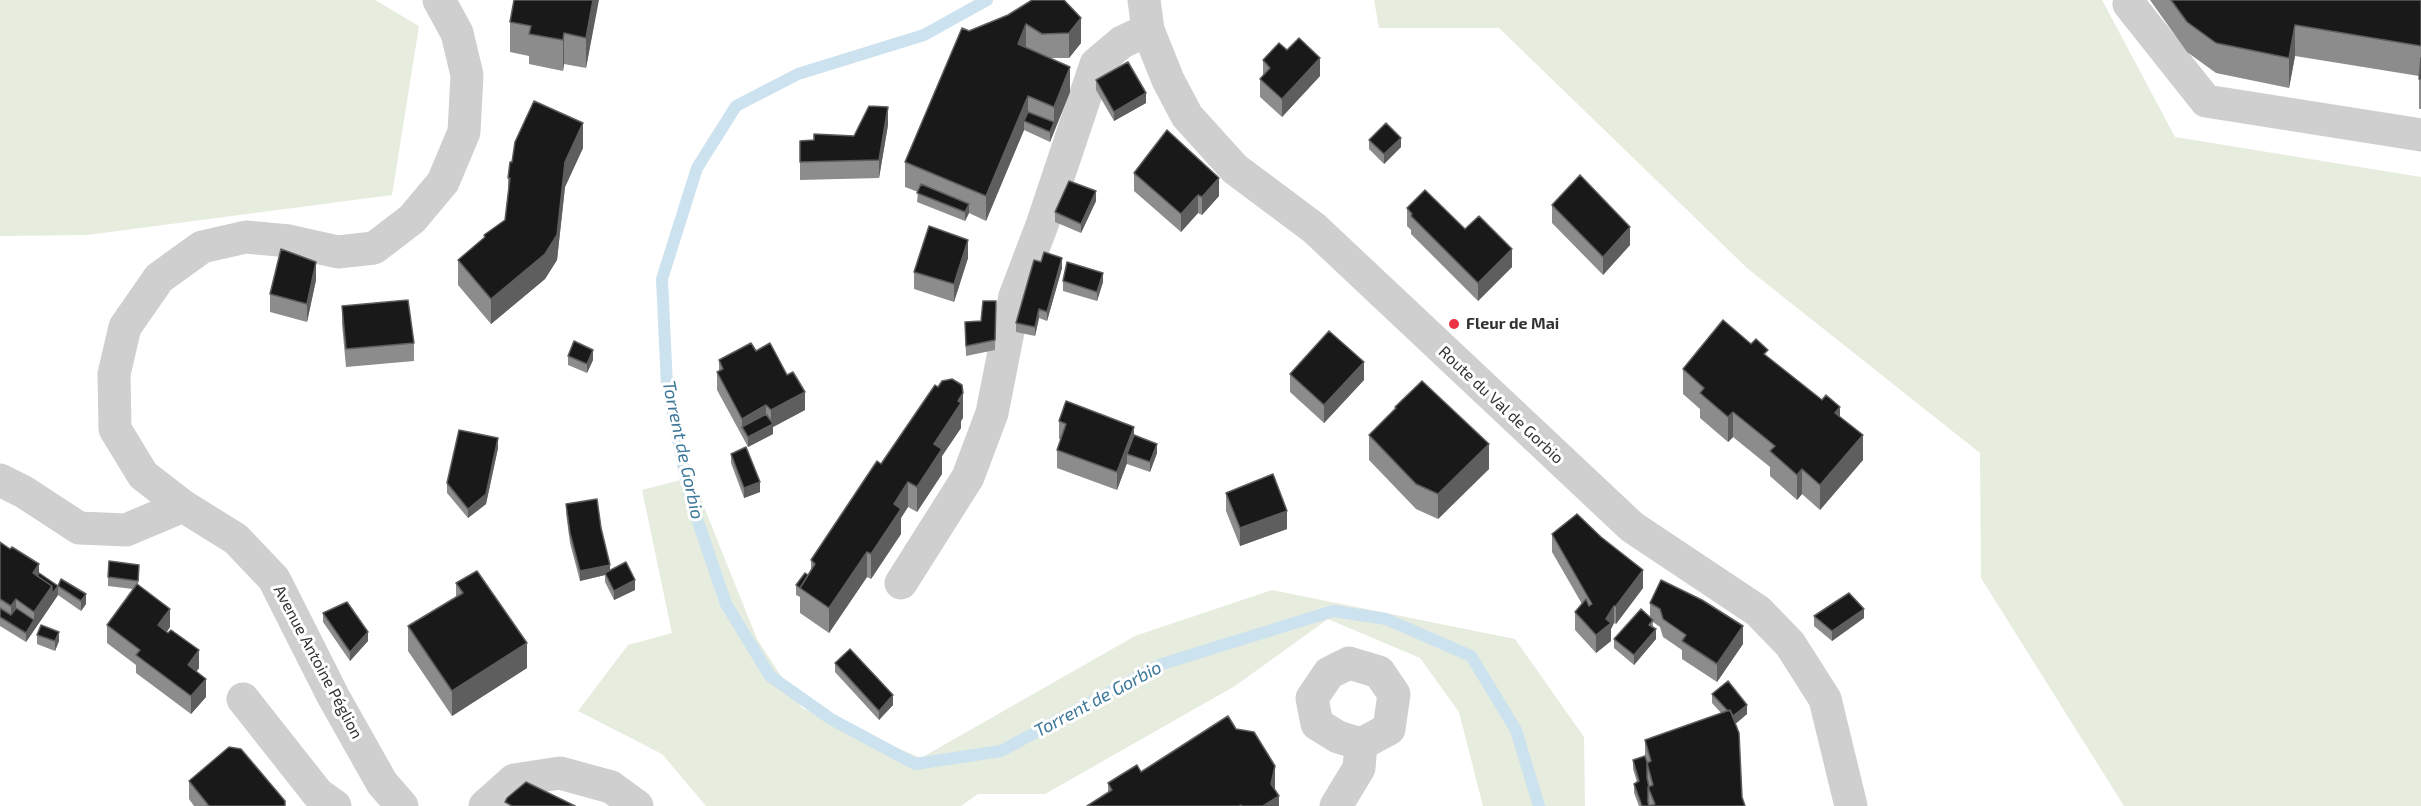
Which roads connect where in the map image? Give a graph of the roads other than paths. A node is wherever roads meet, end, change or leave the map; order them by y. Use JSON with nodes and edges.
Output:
{"nodes":[{"id":1,"x":439,"y":0,"type":"edge"},
{"id":2,"x":2129,"y":4,"type":"dead end"},
{"id":3,"x":1146,"y":15,"type":"edge"},
{"id":4,"x":2421,"y":135,"type":"edge"},
{"id":5,"x":0,"y":480,"type":"edge"},
{"id":6,"x":183,"y":506,"type":"junction"},
{"id":7,"x":901,"y":583,"type":"dead end"},
{"id":8,"x":243,"y":699,"type":"dead end"},
{"id":9,"x":1361,"y":744,"type":"dead end"},
{"id":10,"x":336,"y":806,"type":"edge"},
{"id":11,"x":402,"y":806,"type":"edge"},
{"id":12,"x":485,"y":806,"type":"edge"},
{"id":13,"x":637,"y":806,"type":"edge"},
{"id":14,"x":1336,"y":806,"type":"edge"},
{"id":15,"x":1851,"y":806,"type":"edge"}],
"edges":[{"from":1,"to":6,"type":"street","name":"Avenue Antoine Péglion"},
{"from":2,"to":4,"type":"street"},
{"from":3,"to":7,"type":"street"},
{"from":3,"to":15,"type":"street","name":"Route du Val de Gorbio"},
{"from":5,"to":6,"type":"street"},
{"from":6,"to":11,"type":"street","name":"Avenue Antoine Péglion"},
{"from":8,"to":10,"type":"street"},
{"from":9,"to":14,"type":"street"},
{"from":12,"to":13,"type":"street"}]}
